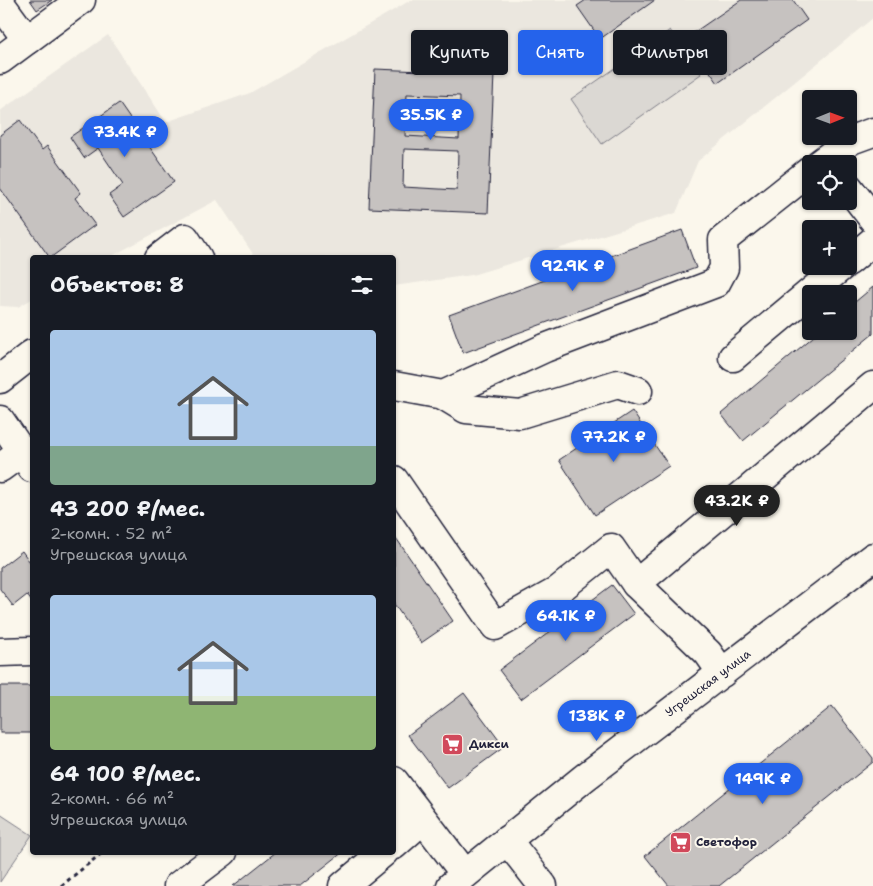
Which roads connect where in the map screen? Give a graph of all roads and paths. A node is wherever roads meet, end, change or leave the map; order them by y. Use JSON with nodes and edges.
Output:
{"nodes":[{"id":1,"x":81,"y":0,"type":"edge"},
{"id":2,"x":0,"y":3,"type":"edge"},
{"id":3,"x":27,"y":40,"type":"junction"},
{"id":4,"x":0,"y":60,"type":"edge"},
{"id":5,"x":873,"y":132,"type":"edge"},
{"id":6,"x":833,"y":155,"type":"edge"},
{"id":7,"x":802,"y":179,"type":"edge"},
{"id":8,"x":857,"y":198,"type":"edge"},
{"id":9,"x":873,"y":219,"type":"edge"},
{"id":10,"x":873,"y":241,"type":"edge"},
{"id":11,"x":857,"y":254,"type":"edge"},
{"id":12,"x":163,"y":255,"type":"edge"},
{"id":13,"x":196,"y":255,"type":"edge"},
{"id":14,"x":831,"y":275,"type":"edge"},
{"id":15,"x":30,"y":356,"type":"edge"},
{"id":16,"x":733,"y":357,"type":"dead end"},
{"id":17,"x":0,"y":379,"type":"edge"},
{"id":18,"x":396,"y":386,"type":"edge"},
{"id":19,"x":873,"y":386,"type":"edge"},
{"id":20,"x":638,"y":391,"type":"dead end"},
{"id":21,"x":443,"y":394,"type":"junction"},
{"id":22,"x":0,"y":420,"type":"edge"},
{"id":23,"x":27,"y":460,"type":"edge"},
{"id":24,"x":0,"y":468,"type":"edge"},
{"id":25,"x":396,"y":483,"type":"edge"},
{"id":26,"x":873,"y":556,"type":"edge"},
{"id":27,"x":636,"y":584,"type":"junction"},
{"id":28,"x":30,"y":651,"type":"edge"},
{"id":29,"x":0,"y":652,"type":"edge"},
{"id":30,"x":722,"y":673,"type":"junction"},
{"id":31,"x":396,"y":784,"type":"edge"},
{"id":32,"x":396,"y":813,"type":"edge"},
{"id":33,"x":508,"y":840,"type":"junction"},
{"id":34,"x":396,"y":842,"type":"edge"},
{"id":35,"x":99,"y":855,"type":"edge"},
{"id":36,"x":218,"y":855,"type":"edge"},
{"id":37,"x":380,"y":855,"type":"edge"},
{"id":38,"x":458,"y":880,"type":"edge"},
{"id":39,"x":61,"y":886,"type":"edge"},
{"id":40,"x":178,"y":886,"type":"edge"},
{"id":41,"x":344,"y":886,"type":"edge"},
{"id":42,"x":543,"y":886,"type":"edge"}],
"edges":[{"from":1,"to":3,"type":"main road"},
{"from":2,"to":3,"type":"main road"},
{"from":3,"to":4,"type":"main road"},
{"from":5,"to":6,"type":"main road"},
{"from":7,"to":21,"type":"main road"},
{"from":8,"to":9,"type":"main road"},
{"from":10,"to":11,"type":"main road"},
{"from":12,"to":13,"type":"main road"},
{"from":14,"to":16,"type":"main road"},
{"from":15,"to":17,"type":"main road"},
{"from":18,"to":21,"type":"main road"},
{"from":19,"to":27,"type":"main road"},
{"from":20,"to":21,"type":"main road"},
{"from":22,"to":23,"type":"main road"},
{"from":23,"to":24,"type":"main road"},
{"from":25,"to":27,"type":"main road"},
{"from":26,"to":30,"type":"main road","name":"Угрешская улица"},
{"from":27,"to":30,"type":"main road"},
{"from":28,"to":29,"type":"main road"},
{"from":30,"to":33,"type":"main road","name":"Угрешская улица"},
{"from":31,"to":38,"type":"main road"},
{"from":32,"to":34,"type":"main road"},
{"from":33,"to":38,"type":"main road","name":"Угрешская улица"},
{"from":33,"to":42,"type":"main road"},
{"from":35,"to":39,"type":"path"},
{"from":36,"to":40,"type":"main road"},
{"from":37,"to":41,"type":"main road"}]}
